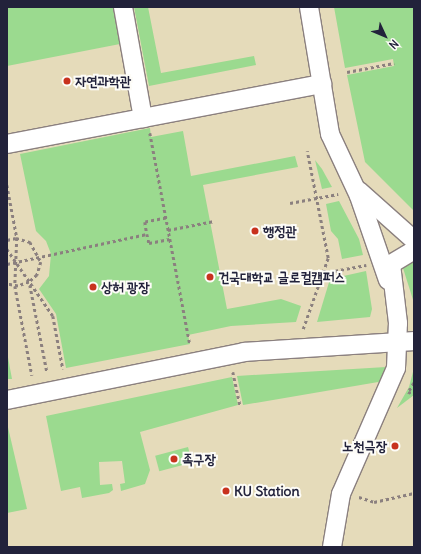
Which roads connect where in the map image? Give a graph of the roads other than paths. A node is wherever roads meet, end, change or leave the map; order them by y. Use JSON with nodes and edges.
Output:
{"nodes":[{"id":1,"x":123,"y":7,"type":"edge"},
{"id":2,"x":309,"y":7,"type":"edge"},
{"id":3,"x":322,"y":84,"type":"junction"},
{"id":4,"x":147,"y":123,"type":"junction"},
{"id":5,"x":7,"y":144,"type":"edge"},
{"id":6,"x":355,"y":186,"type":"junction"},
{"id":7,"x":414,"y":240,"type":"edge"},
{"id":8,"x":414,"y":250,"type":"edge"},
{"id":9,"x":392,"y":292,"type":"junction"},
{"id":10,"x":406,"y":342,"type":"edge"},
{"id":11,"x":7,"y":400,"type":"edge"},
{"id":12,"x":332,"y":547,"type":"edge"}],
"edges":[{"from":1,"to":4,"type":"lane"},
{"from":2,"to":3,"type":"lane"},
{"from":3,"to":4,"type":"lane"},
{"from":3,"to":6,"type":"lane"},
{"from":4,"to":5,"type":"lane"},
{"from":6,"to":7,"type":"lane"},
{"from":6,"to":9,"type":"lane"},
{"from":8,"to":9,"type":"lane"},
{"from":9,"to":10,"type":"lane"},
{"from":10,"to":11,"type":"lane"},
{"from":10,"to":12,"type":"lane"}]}
